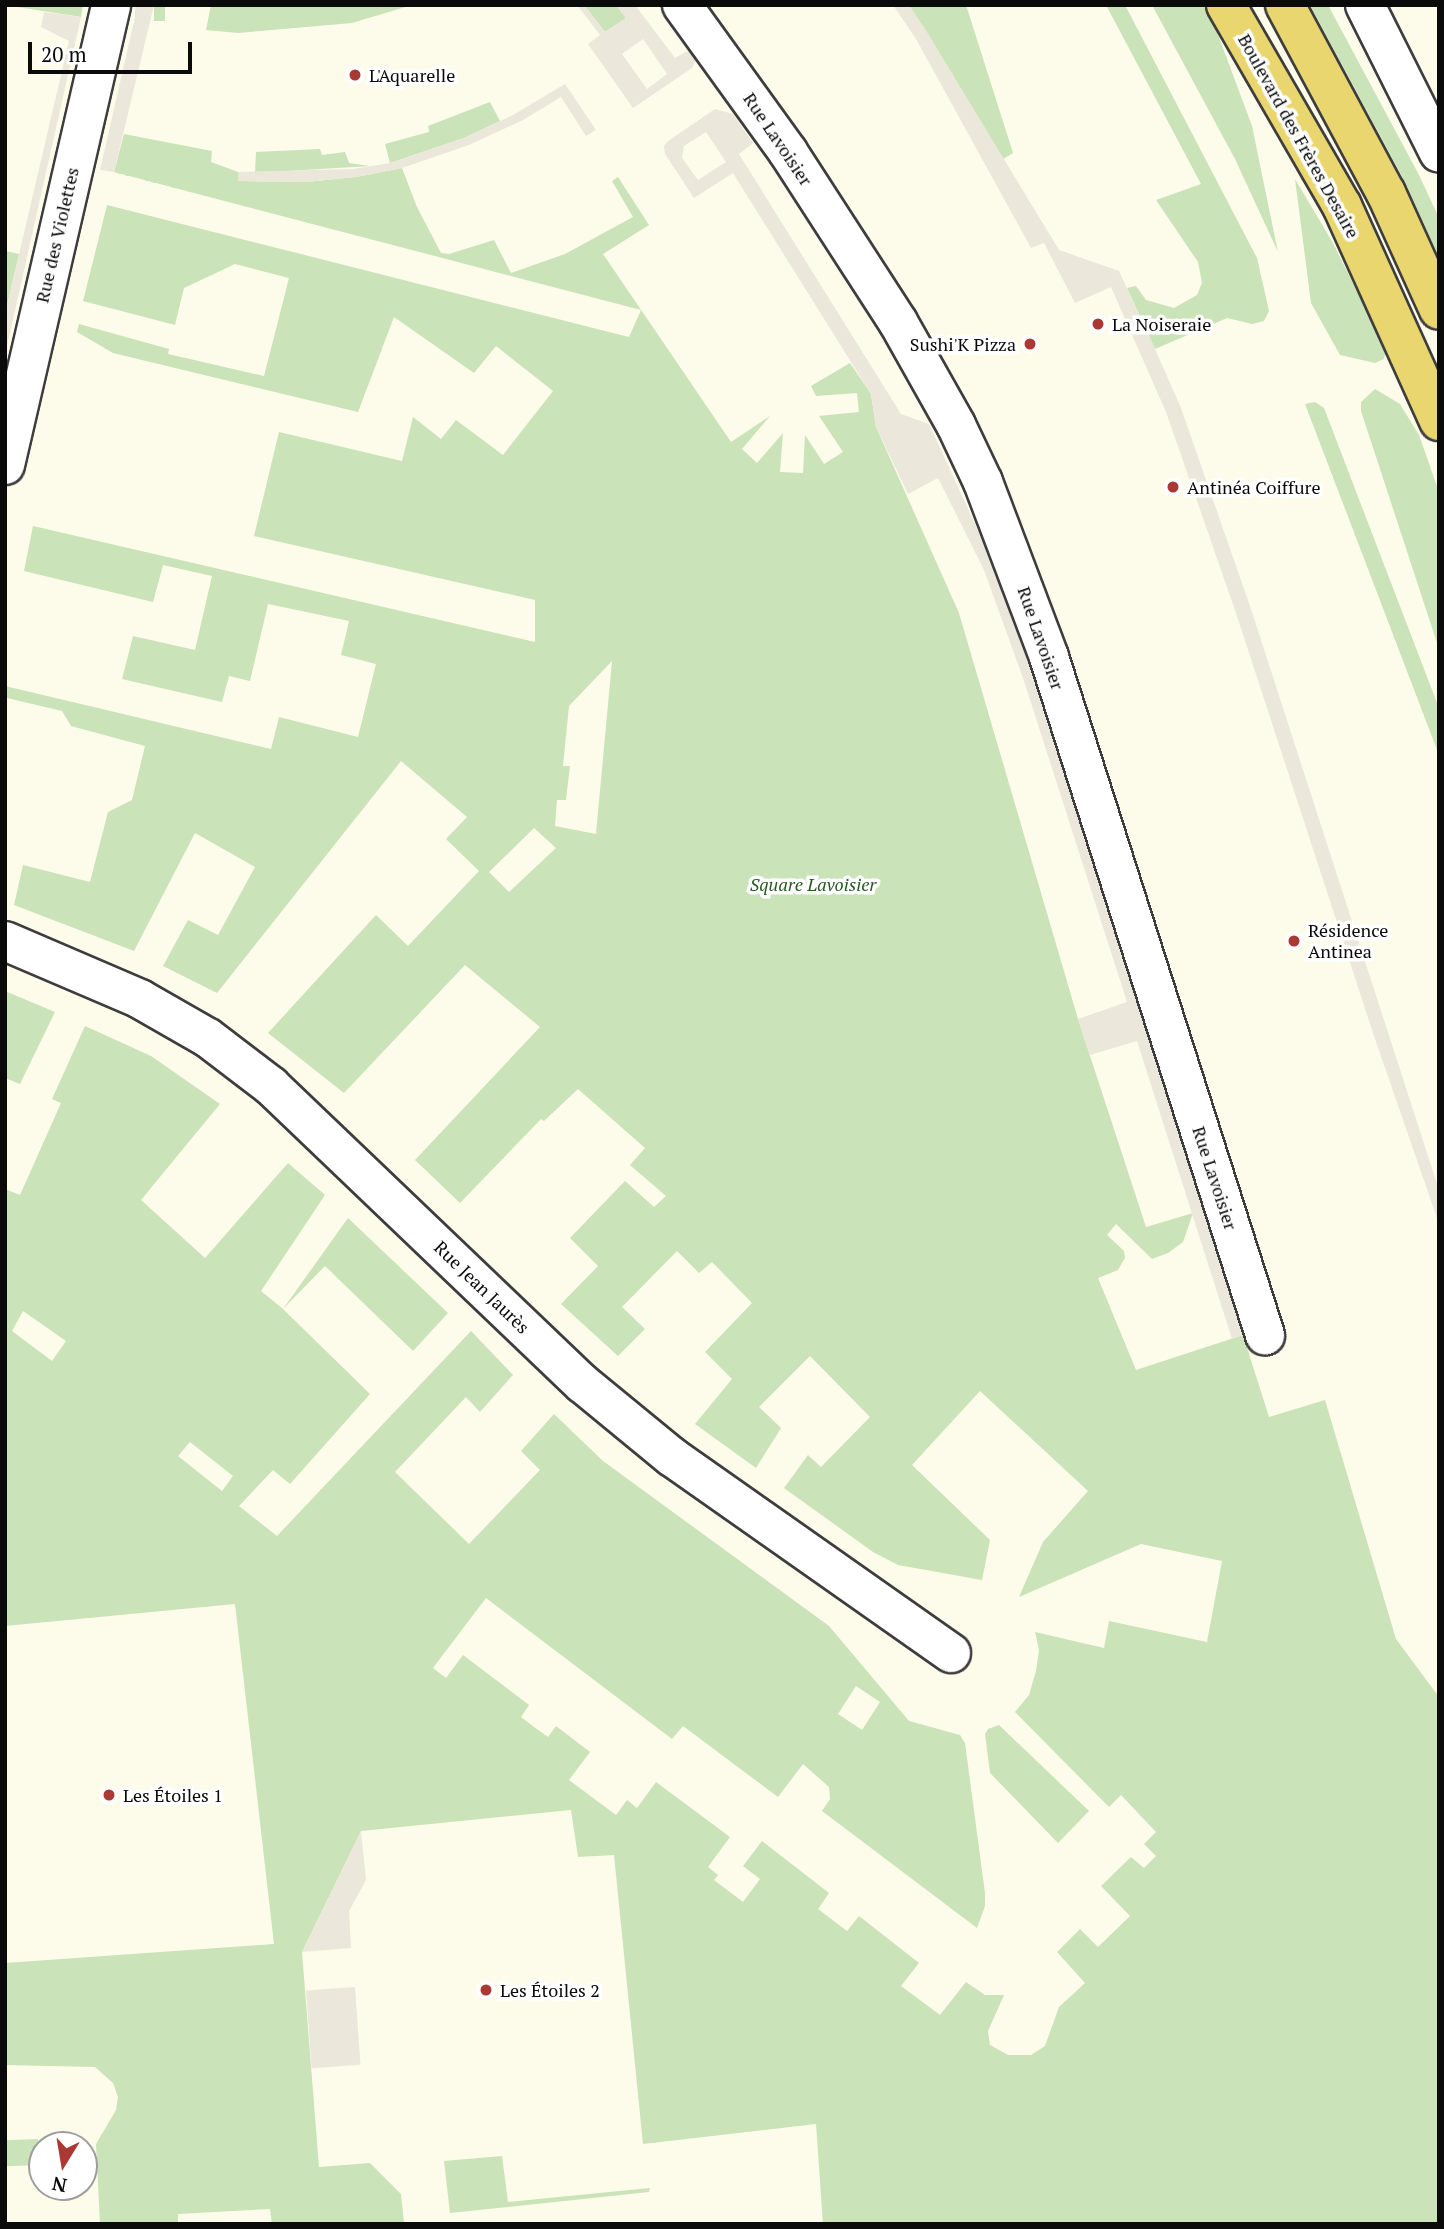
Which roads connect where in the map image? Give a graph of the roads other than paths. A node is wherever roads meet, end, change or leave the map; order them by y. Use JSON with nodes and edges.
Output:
{"nodes":[{"id":1,"x":111,"y":5,"type":"edge"},
{"id":2,"x":682,"y":5,"type":"edge"},
{"id":3,"x":1226,"y":5,"type":"edge"},
{"id":4,"x":1285,"y":5,"type":"edge"},
{"id":5,"x":1365,"y":5,"type":"edge"},
{"id":6,"x":1439,"y":153,"type":"edge"},
{"id":7,"x":1439,"y":310,"type":"edge"},
{"id":8,"x":1439,"y":421,"type":"edge"},
{"id":9,"x":5,"y":465,"type":"edge"},
{"id":10,"x":5,"y":941,"type":"edge"},
{"id":11,"x":1265,"y":1335,"type":"dead end"},
{"id":12,"x":951,"y":1653,"type":"dead end"}],
"edges":[{"from":1,"to":9,"type":"street","name":"Rue des Violettes"},
{"from":2,"to":11,"type":"street","name":"Rue Lavoisier"},
{"from":3,"to":8,"type":"main road","name":"Boulevard des Frères Desaire"},
{"from":4,"to":7,"type":"main road"},
{"from":5,"to":6,"type":"street"},
{"from":10,"to":12,"type":"street","name":"Rue Jean Jaurès"}]}
